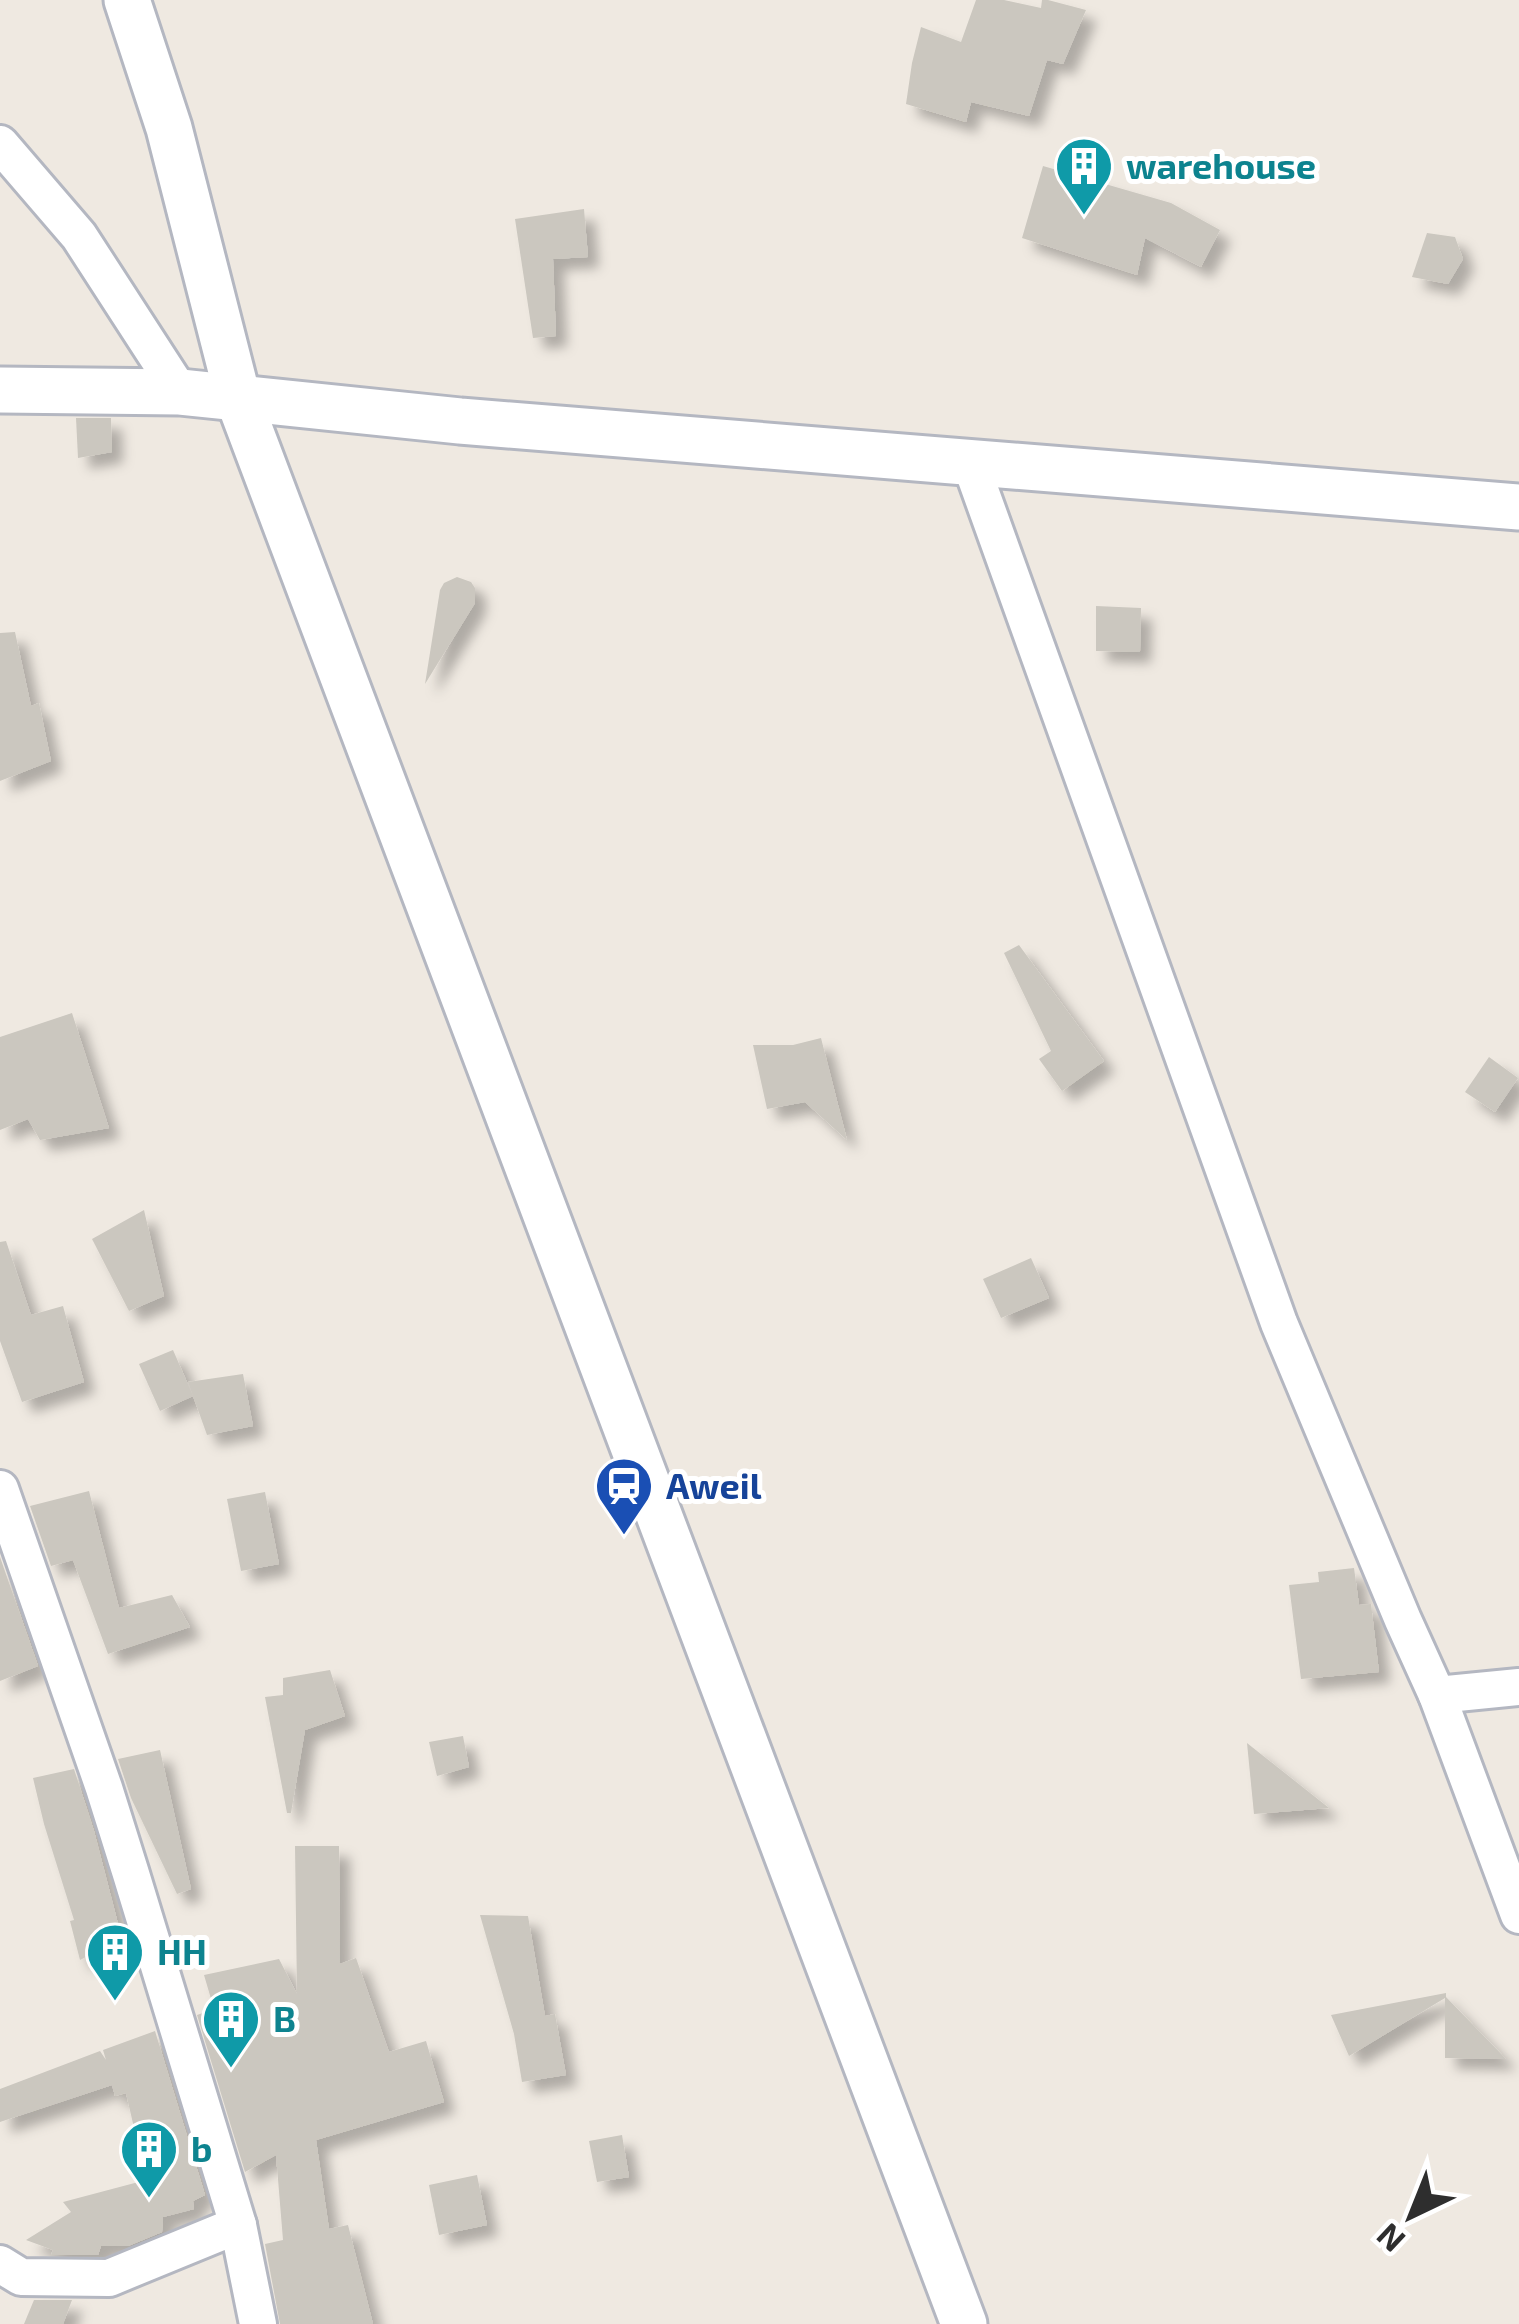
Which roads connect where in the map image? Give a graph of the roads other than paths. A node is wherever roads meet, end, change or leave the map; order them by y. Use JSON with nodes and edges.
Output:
{"nodes":[{"id":1,"x":127,"y":0,"type":"edge"},
{"id":2,"x":0,"y":144,"type":"edge"},
{"id":3,"x":0,"y":389,"type":"edge"},
{"id":4,"x":180,"y":392,"type":"junction"},
{"id":5,"x":238,"y":398,"type":"junction"},
{"id":6,"x":970,"y":462,"type":"junction"},
{"id":7,"x":1519,"y":507,"type":"edge"},
{"id":8,"x":0,"y":1489,"type":"edge"},
{"id":9,"x":1519,"y":1687,"type":"edge"},
{"id":10,"x":1437,"y":1695,"type":"junction"},
{"id":11,"x":1519,"y":1915,"type":"edge"},
{"id":12,"x":238,"y":2224,"type":"junction"},
{"id":13,"x":0,"y":2264,"type":"edge"},
{"id":14,"x":258,"y":2324,"type":"edge"},
{"id":15,"x":964,"y":2324,"type":"edge"}],
"edges":[{"from":1,"to":5,"type":"street"},
{"from":2,"to":4,"type":"street"},
{"from":3,"to":4,"type":"street"},
{"from":4,"to":5,"type":"street"},
{"from":5,"to":6,"type":"street"},
{"from":5,"to":15,"type":"street"},
{"from":6,"to":7,"type":"street"},
{"from":6,"to":10,"type":"street"},
{"from":8,"to":12,"type":"street"},
{"from":9,"to":10,"type":"street"},
{"from":10,"to":11,"type":"street"},
{"from":12,"to":13,"type":"street"},
{"from":12,"to":14,"type":"street"}]}
